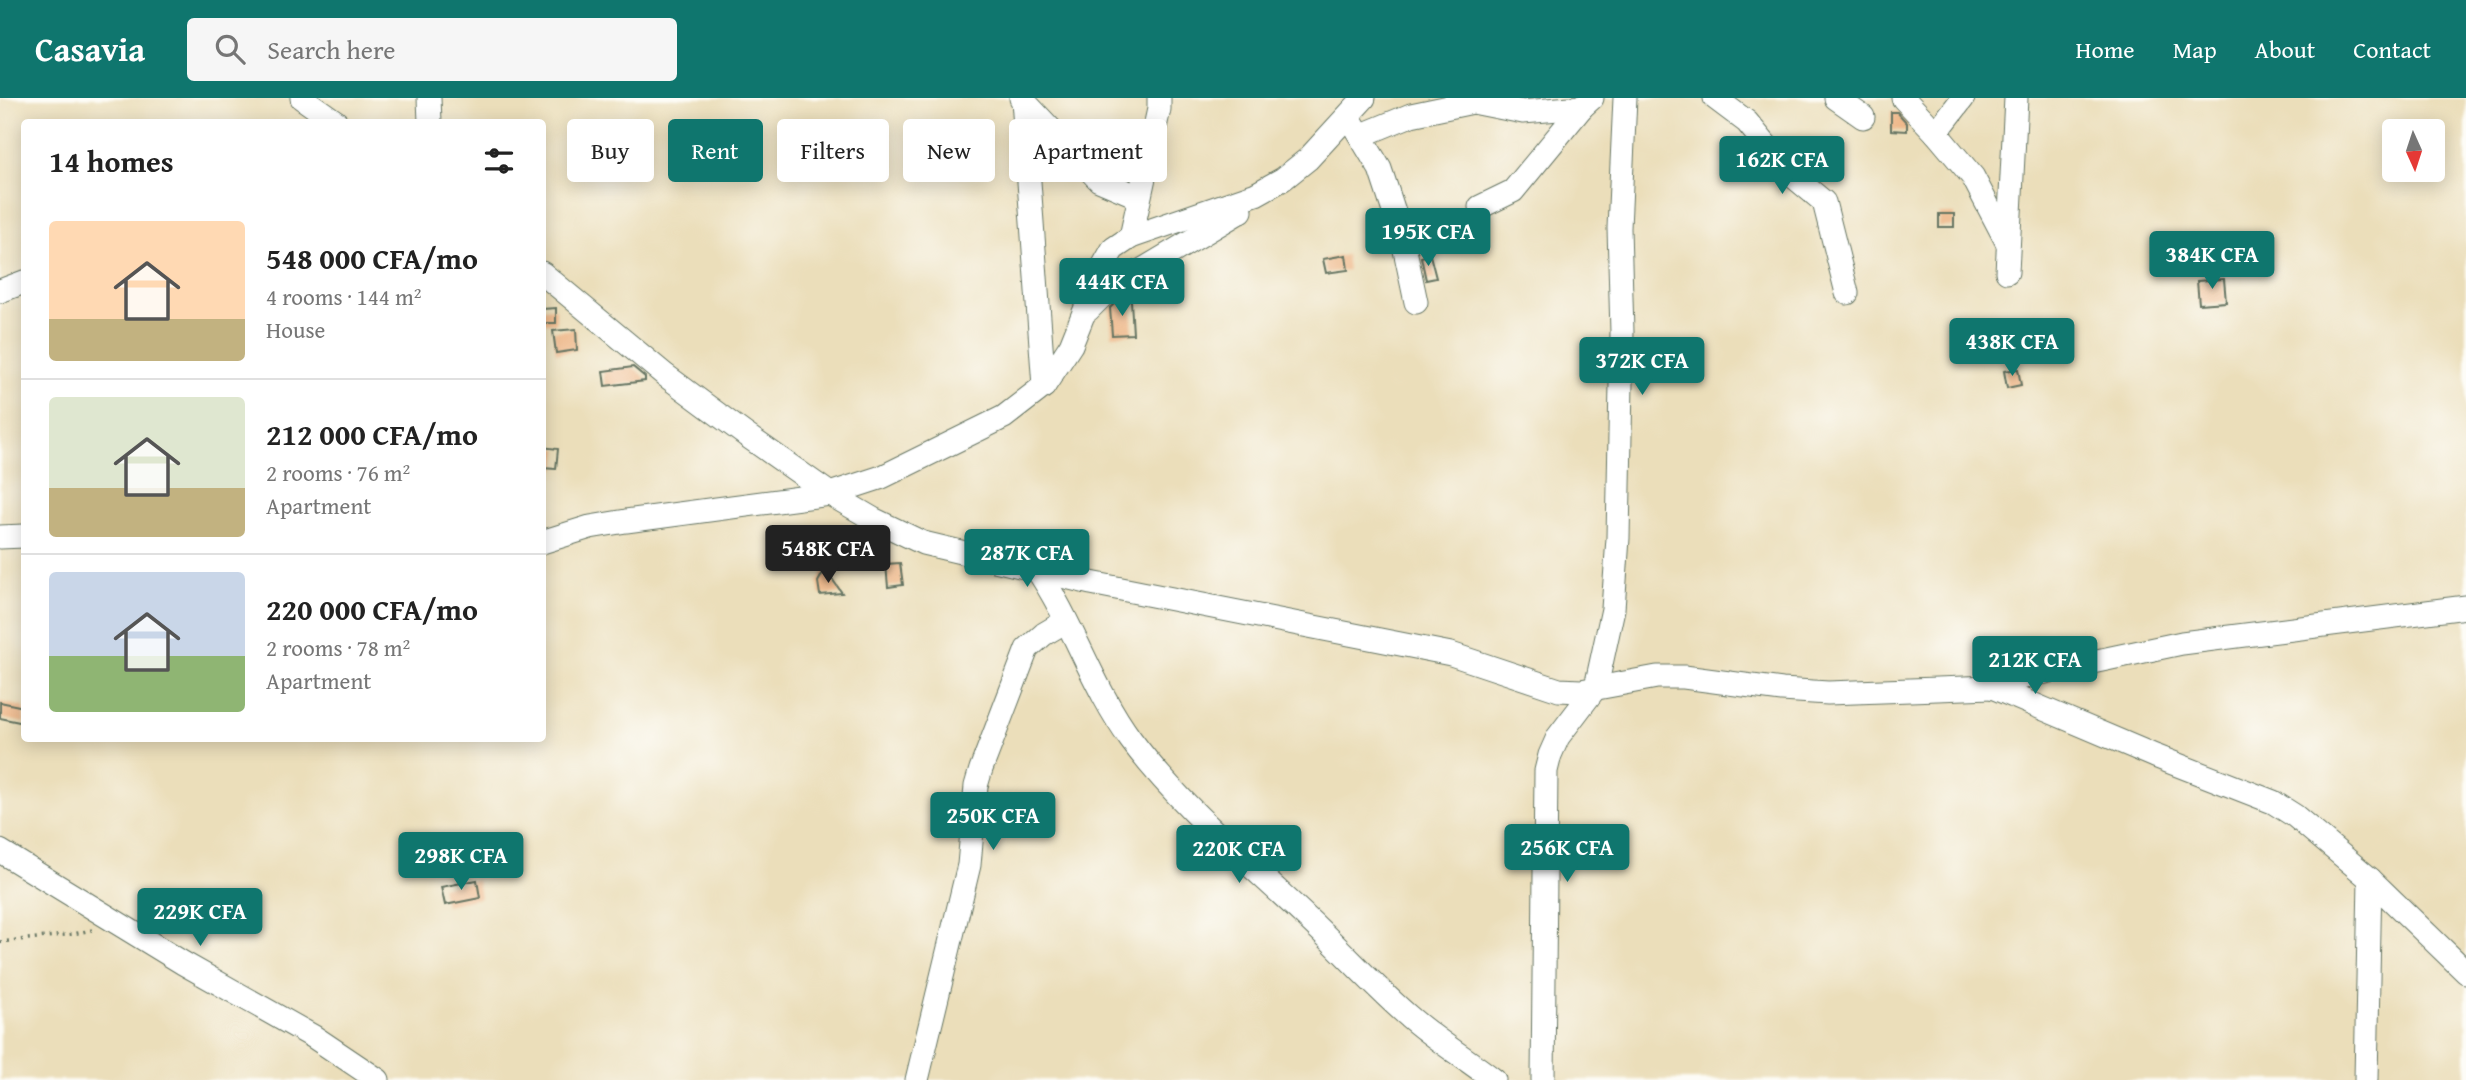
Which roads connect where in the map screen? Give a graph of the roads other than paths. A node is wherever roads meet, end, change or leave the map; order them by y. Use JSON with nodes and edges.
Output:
{"nodes":[{"id":1,"x":302,"y":98,"type":"edge"},
{"id":2,"x":429,"y":98,"type":"edge"},
{"id":3,"x":1159,"y":98,"type":"edge"},
{"id":4,"x":1364,"y":98,"type":"edge"},
{"id":5,"x":1625,"y":98,"type":"edge"},
{"id":6,"x":1714,"y":98,"type":"edge"},
{"id":7,"x":1836,"y":98,"type":"edge"},
{"id":8,"x":1903,"y":98,"type":"edge"},
{"id":9,"x":1963,"y":98,"type":"edge"},
{"id":10,"x":2016,"y":98,"type":"edge"},
{"id":11,"x":1022,"y":99,"type":"edge"},
{"id":12,"x":1587,"y":103,"type":"edge"},
{"id":13,"x":1348,"y":116,"type":"junction"},
{"id":14,"x":1863,"y":117,"type":"dead end"},
{"id":15,"x":332,"y":119,"type":"edge"},
{"id":16,"x":430,"y":119,"type":"edge"},
{"id":17,"x":1367,"y":133,"type":"dead end"},
{"id":18,"x":1936,"y":133,"type":"junction"},
{"id":19,"x":1139,"y":198,"type":"junction"},
{"id":20,"x":1480,"y":207,"type":"dead end"},
{"id":21,"x":1241,"y":211,"type":"dead end"},
{"id":22,"x":1131,"y":237,"type":"junction"},
{"id":23,"x":2009,"y":244,"type":"junction"},
{"id":24,"x":2007,"y":272,"type":"dead end"},
{"id":25,"x":546,"y":276,"type":"edge"},
{"id":26,"x":21,"y":283,"type":"edge"},
{"id":27,"x":0,"y":291,"type":"edge"},
{"id":28,"x":1847,"y":293,"type":"dead end"},
{"id":29,"x":1416,"y":302,"type":"dead end"},
{"id":30,"x":1084,"y":313,"type":"junction"},
{"id":31,"x":1044,"y":386,"type":"junction"},
{"id":32,"x":830,"y":495,"type":"junction"},
{"id":33,"x":21,"y":536,"type":"edge"},
{"id":34,"x":0,"y":537,"type":"edge"},
{"id":35,"x":546,"y":541,"type":"edge"},
{"id":36,"x":1036,"y":568,"type":"junction"},
{"id":37,"x":2466,"y":607,"type":"edge"},
{"id":38,"x":1066,"y":621,"type":"junction"},
{"id":39,"x":1596,"y":687,"type":"junction"},
{"id":40,"x":1992,"y":687,"type":"junction"},
{"id":41,"x":0,"y":851,"type":"edge"},
{"id":42,"x":2370,"y":879,"type":"junction"},
{"id":43,"x":2466,"y":972,"type":"edge"},
{"id":44,"x":378,"y":1080,"type":"edge"},
{"id":45,"x":917,"y":1080,"type":"edge"},
{"id":46,"x":1494,"y":1080,"type":"edge"},
{"id":47,"x":1543,"y":1080,"type":"edge"},
{"id":48,"x":2366,"y":1080,"type":"edge"}],
"edges":[{"from":1,"to":15,"type":"street"},
{"from":2,"to":16,"type":"street"},
{"from":3,"to":19,"type":"street"},
{"from":4,"to":13,"type":"street"},
{"from":5,"to":39,"type":"street"},
{"from":6,"to":28,"type":"street"},
{"from":7,"to":14,"type":"street"},
{"from":8,"to":18,"type":"street"},
{"from":9,"to":18,"type":"street"},
{"from":10,"to":23,"type":"street"},
{"from":11,"to":19,"type":"street"},
{"from":11,"to":31,"type":"street"},
{"from":12,"to":17,"type":"street"},
{"from":12,"to":20,"type":"street"},
{"from":13,"to":22,"type":"street"},
{"from":13,"to":29,"type":"street"},
{"from":18,"to":23,"type":"street"},
{"from":19,"to":22,"type":"street"},
{"from":21,"to":30,"type":"street"},
{"from":22,"to":30,"type":"street"},
{"from":23,"to":24,"type":"street"},
{"from":25,"to":32,"type":"street"},
{"from":26,"to":27,"type":"street"},
{"from":30,"to":31,"type":"street"},
{"from":31,"to":32,"type":"street"},
{"from":32,"to":35,"type":"street"},
{"from":32,"to":36,"type":"street"},
{"from":33,"to":34,"type":"street"},
{"from":36,"to":38,"type":"street"},
{"from":36,"to":39,"type":"street"},
{"from":37,"to":40,"type":"street"},
{"from":38,"to":45,"type":"street"},
{"from":38,"to":46,"type":"street"},
{"from":39,"to":40,"type":"street"},
{"from":39,"to":47,"type":"street"},
{"from":40,"to":42,"type":"street"},
{"from":41,"to":44,"type":"street"},
{"from":42,"to":43,"type":"street"},
{"from":42,"to":48,"type":"street"}]}
